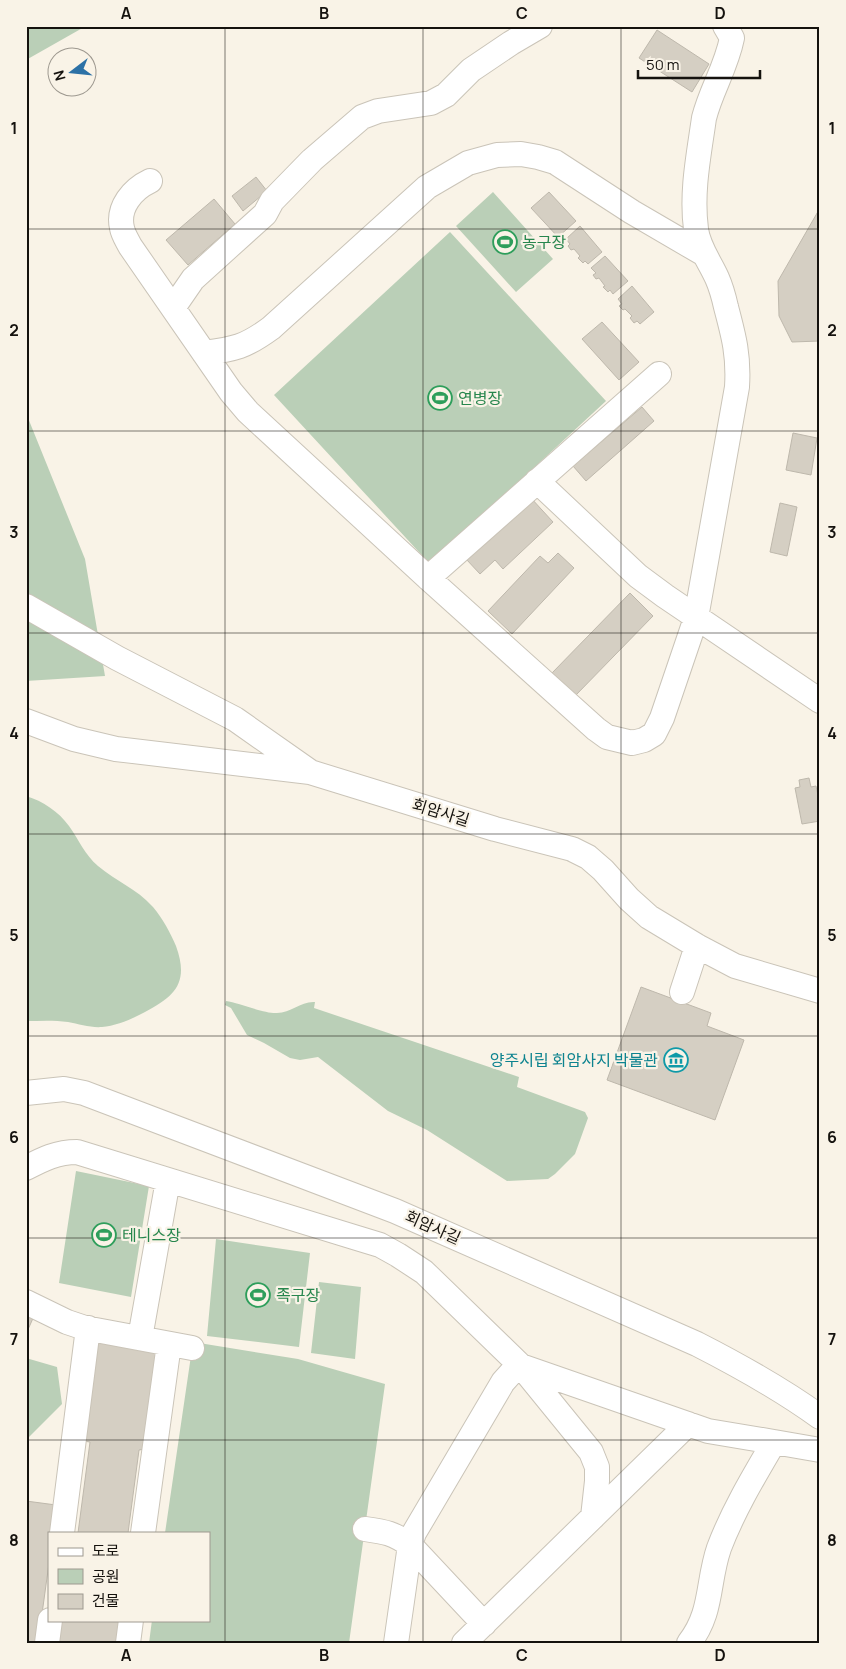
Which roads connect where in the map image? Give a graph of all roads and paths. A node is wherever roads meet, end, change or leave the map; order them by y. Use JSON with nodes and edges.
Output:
{"nodes":[{"id":1,"x":540,"y":26,"type":"edge"},
{"id":2,"x":725,"y":26,"type":"edge"},
{"id":3,"x":150,"y":181,"type":"dead end"},
{"id":4,"x":704,"y":254,"type":"junction"},
{"id":5,"x":173,"y":308,"type":"junction"},
{"id":6,"x":204,"y":353,"type":"junction"},
{"id":7,"x":659,"y":374,"type":"dead end"},
{"id":8,"x":537,"y":481,"type":"junction"},
{"id":9,"x":428,"y":578,"type":"junction"},
{"id":10,"x":26,"y":606,"type":"edge"},
{"id":11,"x":696,"y":618,"type":"junction"},
{"id":12,"x":820,"y":701,"type":"edge"},
{"id":13,"x":26,"y":721,"type":"edge"},
{"id":14,"x":310,"y":772,"type":"junction"},
{"id":15,"x":697,"y":946,"type":"junction"},
{"id":16,"x":820,"y":991,"type":"edge"},
{"id":17,"x":682,"y":992,"type":"dead end"},
{"id":18,"x":26,"y":1093,"type":"edge"},
{"id":19,"x":26,"y":1168,"type":"edge"},
{"id":20,"x":168,"y":1180,"type":"junction"},
{"id":21,"x":26,"y":1302,"type":"edge"},
{"id":22,"x":88,"y":1328,"type":"junction"},
{"id":23,"x":140,"y":1338,"type":"junction"},
{"id":24,"x":521,"y":1366,"type":"junction"},
{"id":25,"x":820,"y":1417,"type":"edge"},
{"id":26,"x":698,"y":1428,"type":"junction"},
{"id":27,"x":774,"y":1442,"type":"junction"},
{"id":28,"x":820,"y":1450,"type":"edge"},
{"id":29,"x":593,"y":1517,"type":"junction"},
{"id":30,"x":365,"y":1529,"type":"dead end"},
{"id":31,"x":62,"y":1532,"type":"edge"},
{"id":32,"x":143,"y":1532,"type":"edge"},
{"id":33,"x":410,"y":1545,"type":"junction"},
{"id":34,"x":50,"y":1622,"type":"edge"},
{"id":35,"x":131,"y":1622,"type":"edge"},
{"id":36,"x":484,"y":1624,"type":"junction"},
{"id":37,"x":47,"y":1643,"type":"edge"},
{"id":38,"x":128,"y":1643,"type":"edge"},
{"id":39,"x":396,"y":1643,"type":"edge"},
{"id":40,"x":464,"y":1643,"type":"edge"},
{"id":41,"x":689,"y":1643,"type":"edge"}],
"edges":[{"from":1,"to":5,"type":"lane"},
{"from":2,"to":4,"type":"lane"},
{"from":3,"to":5,"type":"lane"},
{"from":4,"to":6,"type":"lane"},
{"from":4,"to":11,"type":"lane"},
{"from":5,"to":6,"type":"lane"},
{"from":6,"to":9,"type":"lane"},
{"from":7,"to":8,"type":"lane"},
{"from":8,"to":9,"type":"lane"},
{"from":8,"to":11,"type":"lane"},
{"from":9,"to":11,"type":"lane"},
{"from":10,"to":14,"type":"lane"},
{"from":11,"to":12,"type":"lane"},
{"from":13,"to":14,"type":"lane","name":"회암사길"},
{"from":14,"to":15,"type":"lane","name":"회암사길"},
{"from":15,"to":16,"type":"lane","name":"회암사길"},
{"from":15,"to":17,"type":"lane"},
{"from":18,"to":25,"type":"lane","name":"회암사길"},
{"from":19,"to":20,"type":"lane"},
{"from":20,"to":23,"type":"lane"},
{"from":20,"to":24,"type":"lane"},
{"from":21,"to":22,"type":"lane"},
{"from":22,"to":23,"type":"lane"},
{"from":22,"to":31,"type":"lane"},
{"from":23,"to":32,"type":"lane"},
{"from":24,"to":26,"type":"lane"},
{"from":24,"to":29,"type":"lane"},
{"from":24,"to":33,"type":"lane"},
{"from":26,"to":27,"type":"lane"},
{"from":26,"to":29,"type":"lane"},
{"from":27,"to":28,"type":"lane"},
{"from":27,"to":41,"type":"lane"},
{"from":29,"to":36,"type":"lane"},
{"from":30,"to":33,"type":"lane"},
{"from":33,"to":36,"type":"lane"},
{"from":33,"to":39,"type":"lane"},
{"from":34,"to":37,"type":"lane"},
{"from":35,"to":38,"type":"lane"},
{"from":36,"to":40,"type":"lane"}]}
